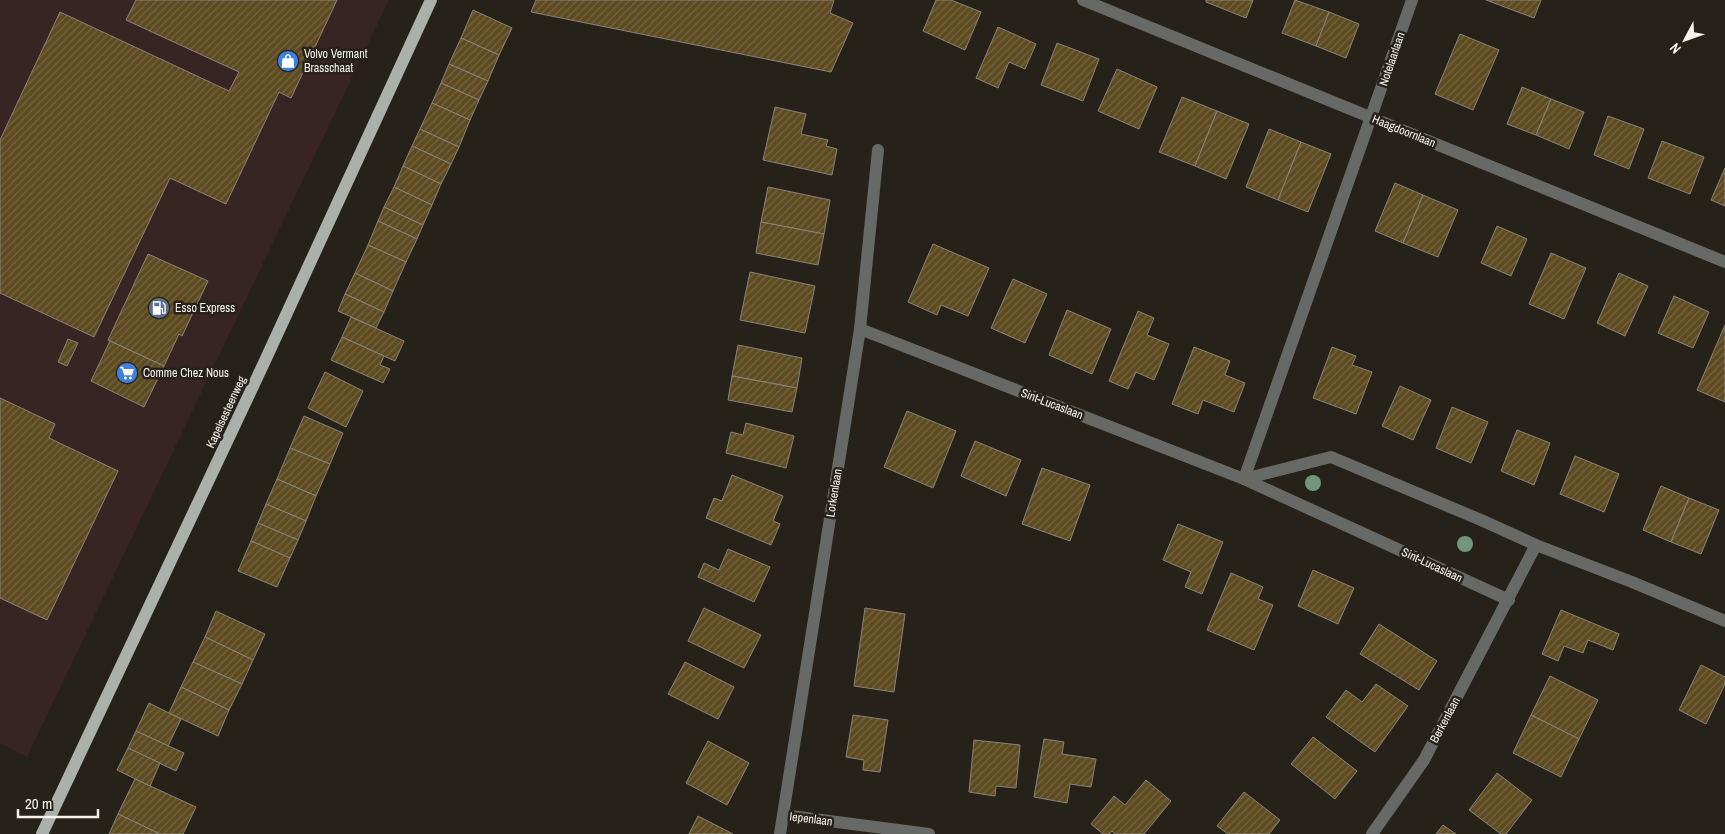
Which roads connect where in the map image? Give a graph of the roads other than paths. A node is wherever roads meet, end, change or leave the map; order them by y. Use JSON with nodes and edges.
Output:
{"nodes":[{"id":1,"x":431,"y":0,"type":"edge"},
{"id":2,"x":1084,"y":0,"type":"edge"},
{"id":3,"x":1412,"y":0,"type":"edge"},
{"id":4,"x":1371,"y":118,"type":"junction"},
{"id":5,"x":878,"y":150,"type":"dead end"},
{"id":6,"x":1725,"y":262,"type":"edge"},
{"id":7,"x":860,"y":329,"type":"junction"},
{"id":8,"x":1244,"y":479,"type":"junction"},
{"id":9,"x":1536,"y":545,"type":"junction"},
{"id":10,"x":1509,"y":600,"type":"junction"},
{"id":11,"x":1725,"y":621,"type":"edge"},
{"id":12,"x":783,"y":815,"type":"junction"},
{"id":13,"x":42,"y":834,"type":"edge"},
{"id":14,"x":780,"y":834,"type":"edge"},
{"id":15,"x":929,"y":834,"type":"edge"},
{"id":16,"x":1372,"y":834,"type":"edge"}],
"edges":[{"from":1,"to":13,"type":"main road","name":"Kapelsesteenweg"},
{"from":2,"to":4,"type":"street","name":"Haagdoornlaan"},
{"from":3,"to":4,"type":"street","name":"Notelaarlaan"},
{"from":4,"to":6,"type":"street","name":"Haagdoornlaan"},
{"from":4,"to":8,"type":"street","name":"Notelaarlaan"},
{"from":5,"to":7,"type":"street","name":"Lorkenlaan"},
{"from":7,"to":8,"type":"street","name":"Sint-Lucaslaan"},
{"from":7,"to":12,"type":"street","name":"Lorkenlaan"},
{"from":8,"to":9,"type":"street"},
{"from":8,"to":10,"type":"street","name":"Sint-Lucaslaan"},
{"from":9,"to":10,"type":"street"},
{"from":9,"to":11,"type":"street"},
{"from":10,"to":16,"type":"street","name":"Berkenlaan"},
{"from":12,"to":14,"type":"street","name":"Lorkenlaan"},
{"from":12,"to":15,"type":"street","name":"Iepenlaan"}]}
